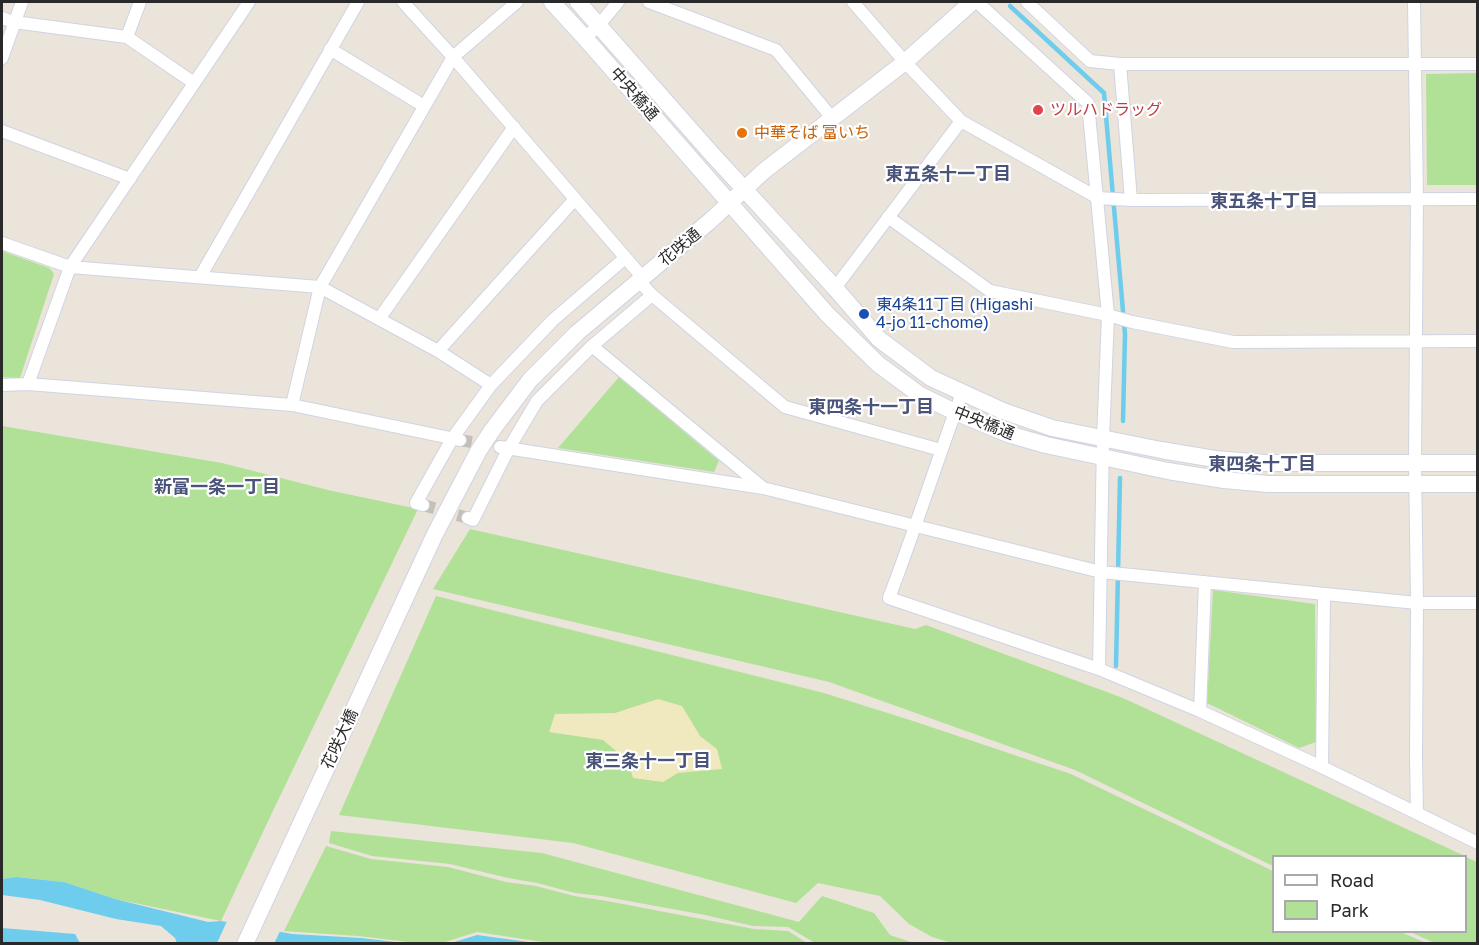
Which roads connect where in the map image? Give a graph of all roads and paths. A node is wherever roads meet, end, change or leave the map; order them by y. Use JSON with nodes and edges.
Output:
{"nodes":[{"id":1,"x":22,"y":2,"type":"edge"},
{"id":2,"x":140,"y":2,"type":"edge"},
{"id":3,"x":249,"y":2,"type":"edge"},
{"id":4,"x":358,"y":2,"type":"edge"},
{"id":5,"x":404,"y":2,"type":"edge"},
{"id":6,"x":517,"y":2,"type":"edge"},
{"id":7,"x":552,"y":2,"type":"edge"},
{"id":8,"x":578,"y":2,"type":"edge"},
{"id":9,"x":618,"y":2,"type":"edge"},
{"id":10,"x":649,"y":2,"type":"edge"},
{"id":11,"x":853,"y":2,"type":"edge"},
{"id":12,"x":972,"y":2,"type":"edge"},
{"id":13,"x":977,"y":2,"type":"edge"},
{"id":14,"x":1027,"y":2,"type":"edge"},
{"id":15,"x":1414,"y":2,"type":"edge"},
{"id":16,"x":2,"y":18,"type":"edge"},
{"id":17,"x":14,"y":22,"type":"junction"},
{"id":18,"x":599,"y":25,"type":"junction"},
{"id":19,"x":127,"y":38,"type":"junction"},
{"id":20,"x":585,"y":38,"type":"junction"},
{"id":21,"x":330,"y":49,"type":"junction"},
{"id":22,"x":453,"y":57,"type":"junction"},
{"id":23,"x":2,"y":58,"type":"edge"},
{"id":24,"x":906,"y":62,"type":"junction"},
{"id":25,"x":1120,"y":64,"type":"junction"},
{"id":26,"x":1415,"y":64,"type":"junction"},
{"id":27,"x":1478,"y":64,"type":"edge"},
{"id":28,"x":194,"y":83,"type":"junction"},
{"id":29,"x":424,"y":106,"type":"junction"},
{"id":30,"x":832,"y":118,"type":"junction"},
{"id":31,"x":960,"y":121,"type":"junction"},
{"id":32,"x":514,"y":128,"type":"junction"},
{"id":33,"x":2,"y":131,"type":"edge"},
{"id":34,"x":130,"y":179,"type":"junction"},
{"id":35,"x":744,"y":189,"type":"junction"},
{"id":36,"x":575,"y":198,"type":"junction"},
{"id":37,"x":1102,"y":198,"type":"junction"},
{"id":38,"x":1417,"y":199,"type":"junction"},
{"id":39,"x":1478,"y":199,"type":"edge"},
{"id":40,"x":1127,"y":200,"type":"junction"},
{"id":41,"x":729,"y":203,"type":"junction"},
{"id":42,"x":888,"y":217,"type":"junction"},
{"id":43,"x":2,"y":243,"type":"edge"},
{"id":44,"x":625,"y":258,"type":"junction"},
{"id":45,"x":70,"y":267,"type":"junction"},
{"id":46,"x":200,"y":277,"type":"junction"},
{"id":47,"x":641,"y":280,"type":"junction"},
{"id":48,"x":320,"y":287,"type":"junction"},
{"id":49,"x":835,"y":288,"type":"junction"},
{"id":50,"x":652,"y":295,"type":"junction"},
{"id":51,"x":1113,"y":317,"type":"junction"},
{"id":52,"x":380,"y":320,"type":"junction"},
{"id":53,"x":1478,"y":341,"type":"edge"},
{"id":54,"x":1416,"y":342,"type":"junction"},
{"id":55,"x":592,"y":346,"type":"junction"},
{"id":56,"x":438,"y":351,"type":"junction"},
{"id":57,"x":28,"y":384,"type":"junction"},
{"id":58,"x":2,"y":385,"type":"edge"},
{"id":59,"x":491,"y":385,"type":"junction"},
{"id":60,"x":962,"y":393,"type":"junction"},
{"id":61,"x":292,"y":405,"type":"junction"},
{"id":62,"x":956,"y":412,"type":"junction"},
{"id":63,"x":1103,"y":439,"type":"junction"},
{"id":64,"x":456,"y":440,"type":"junction"},
{"id":65,"x":504,"y":447,"type":"junction"},
{"id":66,"x":941,"y":450,"type":"junction"},
{"id":67,"x":1102,"y":458,"type":"junction"},
{"id":68,"x":1415,"y":463,"type":"junction"},
{"id":69,"x":1478,"y":463,"type":"edge"},
{"id":70,"x":1415,"y":484,"type":"junction"},
{"id":71,"x":1478,"y":484,"type":"edge"},
{"id":72,"x":763,"y":488,"type":"junction"},
{"id":73,"x":423,"y":505,"type":"dead end"},
{"id":74,"x":468,"y":518,"type":"dead end"},
{"id":75,"x":917,"y":525,"type":"junction"},
{"id":76,"x":435,"y":534,"type":"joint"},
{"id":77,"x":1107,"y":572,"type":"junction"},
{"id":78,"x":1205,"y":582,"type":"junction"},
{"id":79,"x":1324,"y":594,"type":"junction"},
{"id":80,"x":1417,"y":603,"type":"junction"},
{"id":81,"x":1478,"y":603,"type":"edge"},
{"id":82,"x":1099,"y":669,"type":"junction"},
{"id":83,"x":1200,"y":711,"type":"junction"},
{"id":84,"x":1323,"y":767,"type":"junction"},
{"id":85,"x":1417,"y":813,"type":"junction"},
{"id":86,"x":1478,"y":843,"type":"edge"},
{"id":87,"x":244,"y":944,"type":"edge"}],
"edges":[{"from":1,"to":17,"type":"street"},
{"from":2,"to":19,"type":"street"},
{"from":3,"to":28,"type":"street"},
{"from":4,"to":21,"type":"street"},
{"from":5,"to":22,"type":"street"},
{"from":6,"to":22,"type":"street"},
{"from":7,"to":20,"type":"street","name":"中央橋通"},
{"from":8,"to":18,"type":"street","name":"中央橋通"},
{"from":9,"to":18,"type":"street"},
{"from":10,"to":30,"type":"street"},
{"from":11,"to":24,"type":"street"},
{"from":12,"to":24,"type":"street","name":"花咲通"},
{"from":13,"to":37,"type":"street"},
{"from":14,"to":25,"type":"street"},
{"from":15,"to":26,"type":"street"},
{"from":16,"to":17,"type":"street"},
{"from":17,"to":19,"type":"street"},
{"from":17,"to":23,"type":"street"},
{"from":18,"to":20,"type":"street"},
{"from":18,"to":35,"type":"street","name":"中央橋通"},
{"from":19,"to":28,"type":"street"},
{"from":20,"to":41,"type":"street","name":"中央橋通"},
{"from":21,"to":29,"type":"street"},
{"from":21,"to":46,"type":"street"},
{"from":22,"to":29,"type":"street"},
{"from":22,"to":32,"type":"street"},
{"from":24,"to":30,"type":"street","name":"花咲通"},
{"from":24,"to":31,"type":"street"},
{"from":25,"to":26,"type":"street"},
{"from":25,"to":40,"type":"street"},
{"from":26,"to":27,"type":"street"},
{"from":26,"to":38,"type":"street"},
{"from":28,"to":34,"type":"street"},
{"from":29,"to":48,"type":"street"},
{"from":30,"to":35,"type":"street","name":"花咲通"},
{"from":31,"to":37,"type":"street"},
{"from":31,"to":42,"type":"street"},
{"from":32,"to":36,"type":"street"},
{"from":32,"to":52,"type":"street"},
{"from":33,"to":34,"type":"street"},
{"from":34,"to":45,"type":"street"},
{"from":35,"to":41,"type":"street","name":"花咲通"},
{"from":35,"to":49,"type":"street","name":"中央橋通"},
{"from":36,"to":44,"type":"street"},
{"from":36,"to":56,"type":"street"},
{"from":37,"to":40,"type":"street"},
{"from":37,"to":51,"type":"street"},
{"from":38,"to":39,"type":"street"},
{"from":38,"to":40,"type":"street"},
{"from":38,"to":54,"type":"street"},
{"from":41,"to":47,"type":"street","name":"花咲通"},
{"from":41,"to":62,"type":"street","name":"中央橋通"},
{"from":42,"to":49,"type":"street"},
{"from":42,"to":51,"type":"street"},
{"from":43,"to":45,"type":"street"},
{"from":44,"to":47,"type":"street"},
{"from":44,"to":59,"type":"street"},
{"from":45,"to":46,"type":"street"},
{"from":45,"to":57,"type":"street"},
{"from":46,"to":48,"type":"street"},
{"from":47,"to":50,"type":"street"},
{"from":47,"to":76,"type":"street","name":"花咲通"},
{"from":48,"to":52,"type":"street"},
{"from":48,"to":61,"type":"street"},
{"from":49,"to":60,"type":"street","name":"中央橋通"},
{"from":50,"to":55,"type":"street"},
{"from":50,"to":66,"type":"street"},
{"from":51,"to":54,"type":"street"},
{"from":51,"to":63,"type":"street"},
{"from":52,"to":56,"type":"street"},
{"from":53,"to":54,"type":"street"},
{"from":54,"to":68,"type":"street"},
{"from":55,"to":65,"type":"street"},
{"from":55,"to":72,"type":"street"},
{"from":56,"to":59,"type":"street"},
{"from":57,"to":58,"type":"street"},
{"from":57,"to":61,"type":"street"},
{"from":59,"to":64,"type":"street"},
{"from":60,"to":62,"type":"street"},
{"from":60,"to":63,"type":"street","name":"中央橋通"},
{"from":61,"to":64,"type":"street"},
{"from":62,"to":66,"type":"street"},
{"from":62,"to":67,"type":"street","name":"中央橋通"},
{"from":63,"to":67,"type":"street"},
{"from":63,"to":68,"type":"street","name":"中央橋通"},
{"from":64,"to":73,"type":"street"},
{"from":65,"to":72,"type":"street"},
{"from":65,"to":74,"type":"street"},
{"from":66,"to":75,"type":"street"},
{"from":67,"to":70,"type":"street","name":"中央橋通"},
{"from":67,"to":77,"type":"street"},
{"from":68,"to":69,"type":"street","name":"中央橋通"},
{"from":68,"to":70,"type":"street"},
{"from":70,"to":71,"type":"street","name":"中央橋通"},
{"from":70,"to":80,"type":"street"},
{"from":72,"to":75,"type":"street"},
{"from":75,"to":77,"type":"street"},
{"from":75,"to":82,"type":"street"},
{"from":76,"to":87,"type":"street","name":"花咲大橋"},
{"from":77,"to":78,"type":"street"},
{"from":77,"to":82,"type":"street"},
{"from":78,"to":79,"type":"street"},
{"from":78,"to":83,"type":"street"},
{"from":79,"to":80,"type":"street"},
{"from":79,"to":84,"type":"street"},
{"from":80,"to":81,"type":"street"},
{"from":80,"to":85,"type":"street"},
{"from":82,"to":83,"type":"street"},
{"from":83,"to":84,"type":"street"},
{"from":84,"to":85,"type":"street"},
{"from":85,"to":86,"type":"street"}]}
